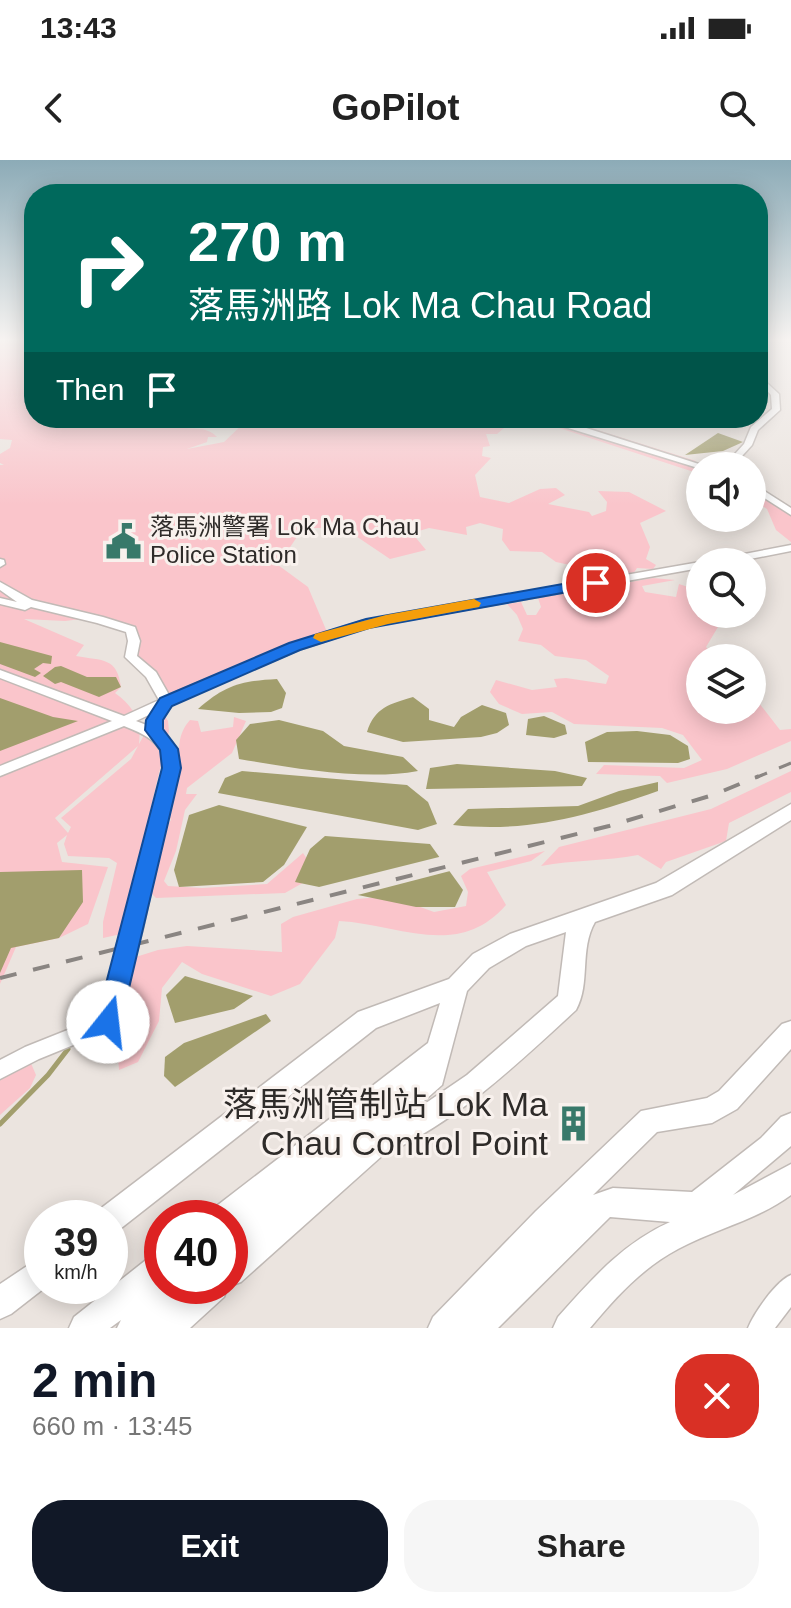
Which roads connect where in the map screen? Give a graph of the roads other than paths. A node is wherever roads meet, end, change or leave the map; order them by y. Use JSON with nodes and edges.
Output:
{"nodes":[{"id":1,"x":775,"y":396,"type":"edge"},
{"id":2,"x":768,"y":417,"type":"edge"},
{"id":3,"x":578,"y":428,"type":"edge"},
{"id":4,"x":755,"y":428,"type":"edge"},
{"id":5,"x":741,"y":452,"type":"edge"},
{"id":6,"x":686,"y":461,"type":"edge"},
{"id":7,"x":766,"y":495,"type":"edge"},
{"id":8,"x":791,"y":512,"type":"edge"},
{"id":9,"x":791,"y":548,"type":"edge"},
{"id":10,"x":766,"y":553,"type":"edge"},
{"id":11,"x":686,"y":567,"type":"edge"},
{"id":12,"x":0,"y":585,"type":"edge"},
{"id":13,"x":0,"y":601,"type":"edge"},
{"id":14,"x":45,"y":607,"type":"junction"},
{"id":15,"x":0,"y":674,"type":"edge"},
{"id":16,"x":166,"y":702,"type":"junction"},
{"id":17,"x":124,"y":721,"type":"junction"},
{"id":18,"x":156,"y":735,"type":"junction"},
{"id":19,"x":0,"y":771,"type":"edge"},
{"id":20,"x":791,"y":811,"type":"edge"},
{"id":21,"x":587,"y":916,"type":"junction"},
{"id":22,"x":457,"y":986,"type":"junction"},
{"id":23,"x":791,"y":1032,"type":"edge"},
{"id":24,"x":442,"y":1044,"type":"junction"},
{"id":25,"x":0,"y":1070,"type":"edge"},
{"id":26,"x":791,"y":1126,"type":"edge"},
{"id":27,"x":791,"y":1178,"type":"edge"},
{"id":28,"x":247,"y":1200,"type":"edge"},
{"id":29,"x":128,"y":1205,"type":"edge"},
{"id":30,"x":248,"y":1232,"type":"edge"},
{"id":31,"x":248,"y":1255,"type":"edge"},
{"id":32,"x":144,"y":1281,"type":"edge"},
{"id":33,"x":24,"y":1285,"type":"edge"},
{"id":34,"x":791,"y":1287,"type":"edge"},
{"id":35,"x":0,"y":1303,"type":"edge"},
{"id":36,"x":162,"y":1304,"type":"edge"},
{"id":37,"x":193,"y":1304,"type":"edge"},
{"id":38,"x":85,"y":1328,"type":"edge"},
{"id":39,"x":133,"y":1328,"type":"edge"},
{"id":40,"x":167,"y":1328,"type":"edge"},
{"id":41,"x":444,"y":1328,"type":"edge"},
{"id":42,"x":475,"y":1328,"type":"edge"},
{"id":43,"x":569,"y":1328,"type":"edge"},
{"id":44,"x":760,"y":1328,"type":"edge"}],
"edges":[{"from":1,"to":2,"type":"street"},
{"from":3,"to":6,"type":"street"},
{"from":4,"to":5,"type":"street"},
{"from":7,"to":8,"type":"street"},
{"from":9,"to":10,"type":"street"},
{"from":11,"to":16,"type":"street"},
{"from":12,"to":14,"type":"street"},
{"from":13,"to":14,"type":"street"},
{"from":14,"to":16,"type":"street"},
{"from":15,"to":17,"type":"street"},
{"from":16,"to":17,"type":"street"},
{"from":16,"to":18,"type":"street"},
{"from":17,"to":18,"type":"street"},
{"from":17,"to":19,"type":"street"},
{"from":18,"to":25,"type":"street"},
{"from":20,"to":21,"type":"main road"},
{"from":21,"to":22,"type":"main road"},
{"from":21,"to":31,"type":"main road"},
{"from":22,"to":24,"type":"main road"},
{"from":22,"to":29,"type":"main road"},
{"from":23,"to":41,"type":"main road"},
{"from":24,"to":28,"type":"main road"},
{"from":24,"to":30,"type":"main road"},
{"from":26,"to":42,"type":"main road"},
{"from":27,"to":43,"type":"main road"},
{"from":32,"to":38,"type":"main road"},
{"from":33,"to":35,"type":"main road"},
{"from":34,"to":44,"type":"street"},
{"from":36,"to":39,"type":"main road"},
{"from":37,"to":40,"type":"main road"}]}
